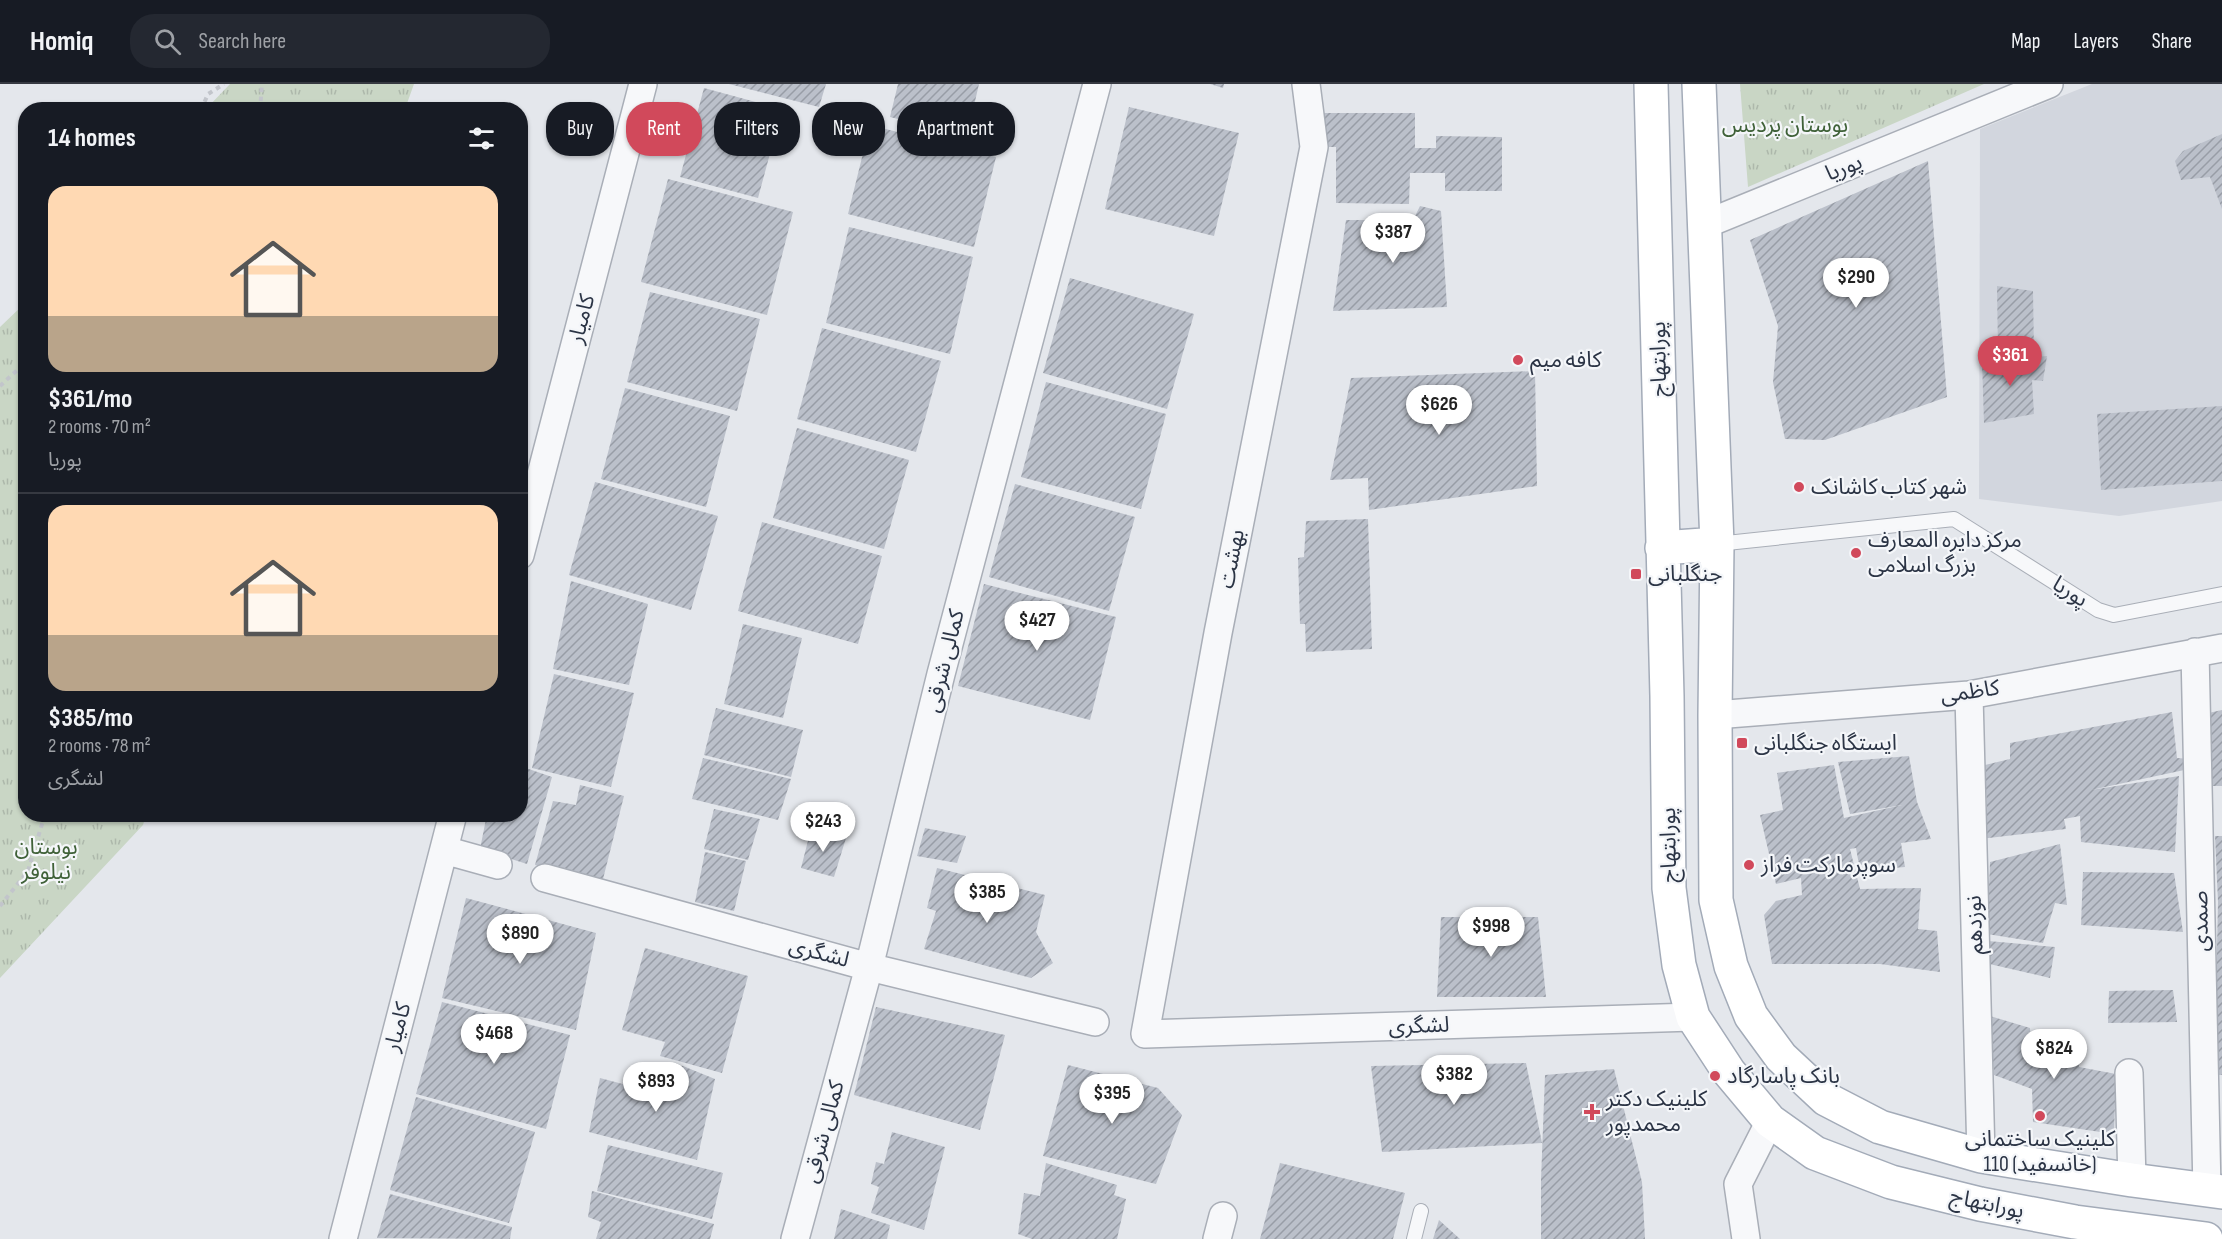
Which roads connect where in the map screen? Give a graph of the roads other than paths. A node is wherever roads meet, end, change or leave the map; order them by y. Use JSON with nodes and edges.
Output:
{"nodes":[{"id":1,"x":643,"y":84,"type":"edge"},
{"id":2,"x":1097,"y":84,"type":"edge"},
{"id":3,"x":1306,"y":84,"type":"edge"},
{"id":4,"x":1651,"y":84,"type":"edge"},
{"id":5,"x":1699,"y":84,"type":"edge"},
{"id":6,"x":2049,"y":84,"type":"edge"},
{"id":7,"x":1706,"y":224,"type":"junction"},
{"id":8,"x":1656,"y":228,"type":"junction"},
{"id":9,"x":528,"y":524,"type":"edge"},
{"id":10,"x":1717,"y":544,"type":"junction"},
{"id":11,"x":1662,"y":548,"type":"junction"},
{"id":12,"x":2222,"y":594,"type":"edge"},
{"id":13,"x":2222,"y":648,"type":"edge"},
{"id":14,"x":2195,"y":652,"type":"junction"},
{"id":15,"x":1969,"y":695,"type":"junction"},
{"id":16,"x":1715,"y":715,"type":"junction"},
{"id":17,"x":451,"y":822,"type":"edge"},
{"id":18,"x":444,"y":850,"type":"junction"},
{"id":19,"x":498,"y":865,"type":"dead end"},
{"id":20,"x":545,"y":878,"type":"dead end"},
{"id":21,"x":869,"y":967,"type":"junction"},
{"id":22,"x":1693,"y":1017,"type":"junction"},
{"id":23,"x":1095,"y":1022,"type":"dead end"},
{"id":24,"x":1145,"y":1034,"type":"joint"},
{"id":25,"x":2129,"y":1073,"type":"dead end"},
{"id":26,"x":1770,"y":1121,"type":"junction"},
{"id":27,"x":1981,"y":1156,"type":"junction"},
{"id":28,"x":2132,"y":1180,"type":"junction"},
{"id":29,"x":2214,"y":1191,"type":"edge"},
{"id":30,"x":1421,"y":1211,"type":"dead end"},
{"id":31,"x":2077,"y":1231,"type":"edge"},
{"id":32,"x":343,"y":1239,"type":"edge"},
{"id":33,"x":795,"y":1239,"type":"edge"},
{"id":34,"x":1414,"y":1239,"type":"edge"},
{"id":35,"x":1746,"y":1239,"type":"edge"},
{"id":36,"x":2206,"y":1239,"type":"edge"}],
"edges":[{"from":1,"to":9,"type":"street","name":"کامیار"},
{"from":2,"to":21,"type":"street","name":"کمالی شرقی"},
{"from":3,"to":24,"type":"street","name":"بهشت"},
{"from":4,"to":8,"type":"main road","name":"پورابتهاج"},
{"from":5,"to":7,"type":"main road","name":"پورابتهاج"},
{"from":6,"to":7,"type":"street","name":"پوریا"},
{"from":7,"to":8,"type":"main road"},
{"from":7,"to":10,"type":"main road","name":"پورابتهاج"},
{"from":8,"to":11,"type":"main road","name":"پورابتهاج"},
{"from":10,"to":11,"type":"main road"},
{"from":10,"to":12,"type":"lane","name":"پوریا"},
{"from":10,"to":16,"type":"main road","name":"پورابتهاج"},
{"from":11,"to":22,"type":"main road","name":"پورابتهاج"},
{"from":13,"to":14,"type":"street","name":"کاظمی"},
{"from":14,"to":15,"type":"street","name":"کاظمی"},
{"from":14,"to":29,"type":"street","name":"صمدی"},
{"from":15,"to":16,"type":"street","name":"کاظمی"},
{"from":15,"to":27,"type":"street","name":"نوزدهم"},
{"from":16,"to":27,"type":"main road","name":"پورابتهاج"},
{"from":17,"to":18,"type":"street","name":"کامیار"},
{"from":18,"to":19,"type":"street"},
{"from":18,"to":32,"type":"street","name":"کامیار"},
{"from":20,"to":21,"type":"street","name":"لشگری"},
{"from":21,"to":23,"type":"street","name":"لشگری"},
{"from":21,"to":33,"type":"street","name":"کمالی شرقی"},
{"from":22,"to":24,"type":"street","name":"لشگری"},
{"from":22,"to":26,"type":"main road","name":"پورابتهاج"},
{"from":25,"to":28,"type":"street"},
{"from":26,"to":31,"type":"main road","name":"پورابتهاج"},
{"from":26,"to":35,"type":"street"},
{"from":27,"to":28,"type":"main road","name":"پورابتهاج"},
{"from":28,"to":29,"type":"main road","name":"پورابتهاج"},
{"from":30,"to":34,"type":"lane"},
{"from":31,"to":36,"type":"main road","name":"پورابتهاج"}]}
